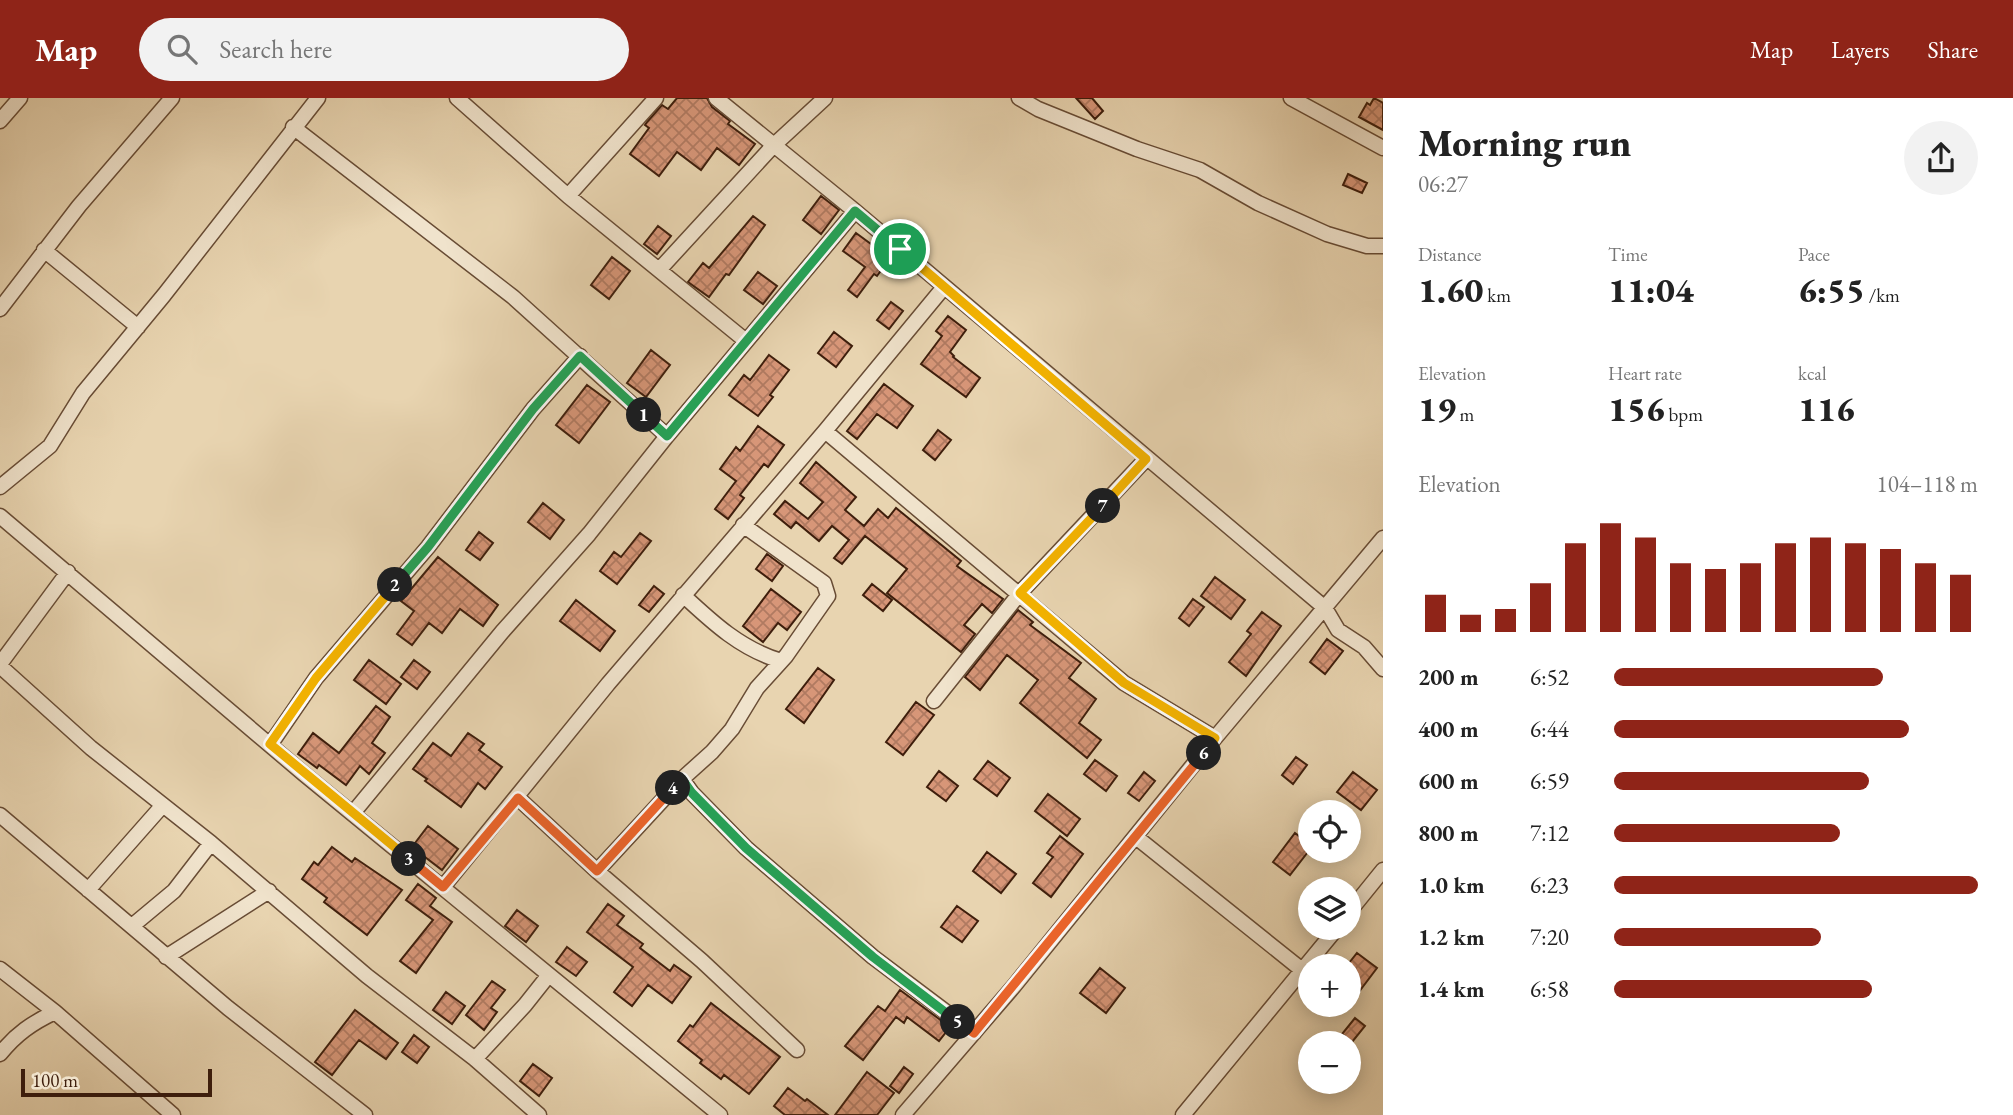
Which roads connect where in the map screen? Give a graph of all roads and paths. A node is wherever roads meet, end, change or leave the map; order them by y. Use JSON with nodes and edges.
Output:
{"nodes":[{"id":1,"x":20,"y":98,"type":"edge"},
{"id":2,"x":172,"y":98,"type":"edge"},
{"id":3,"x":317,"y":98,"type":"edge"},
{"id":4,"x":656,"y":98,"type":"edge"},
{"id":5,"x":716,"y":98,"type":"edge"},
{"id":6,"x":825,"y":98,"type":"edge"},
{"id":7,"x":1018,"y":98,"type":"edge"},
{"id":8,"x":1291,"y":98,"type":"edge"},
{"id":9,"x":464,"y":100,"type":"edge"},
{"id":10,"x":0,"y":121,"type":"edge"},
{"id":11,"x":293,"y":127,"type":"junction"},
{"id":12,"x":773,"y":146,"type":"junction"},
{"id":13,"x":1383,"y":148,"type":"edge"},
{"id":14,"x":568,"y":196,"type":"junction"},
{"id":15,"x":855,"y":211,"type":"junction"},
{"id":16,"x":1383,"y":246,"type":"edge"},
{"id":17,"x":44,"y":250,"type":"junction"},
{"id":18,"x":659,"y":270,"type":"junction"},
{"id":19,"x":944,"y":287,"type":"junction"},
{"id":20,"x":0,"y":309,"type":"edge"},
{"id":21,"x":138,"y":327,"type":"junction"},
{"id":22,"x":746,"y":341,"type":"junction"},
{"id":23,"x":580,"y":356,"type":"junction"},
{"id":24,"x":825,"y":431,"type":"junction"},
{"id":25,"x":667,"y":436,"type":"junction"},
{"id":26,"x":1146,"y":459,"type":"junction"},
{"id":27,"x":0,"y":486,"type":"edge"},
{"id":28,"x":0,"y":516,"type":"edge"},
{"id":29,"x":743,"y":525,"type":"junction"},
{"id":30,"x":1383,"y":538,"type":"edge"},
{"id":31,"x":68,"y":572,"type":"junction"},
{"id":32,"x":1020,"y":593,"type":"junction"},
{"id":33,"x":683,"y":595,"type":"junction"},
{"id":34,"x":1325,"y":608,"type":"junction"},
{"id":35,"x":781,"y":661,"type":"junction"},
{"id":36,"x":0,"y":665,"type":"edge"},
{"id":37,"x":1383,"y":669,"type":"edge"},
{"id":38,"x":934,"y":701,"type":"dead end"},
{"id":39,"x":1215,"y":738,"type":"junction"},
{"id":40,"x":270,"y":744,"type":"junction"},
{"id":41,"x":682,"y":779,"type":"junction"},
{"id":42,"x":518,"y":798,"type":"junction"},
{"id":43,"x":163,"y":806,"type":"junction"},
{"id":44,"x":353,"y":813,"type":"junction"},
{"id":45,"x":0,"y":815,"type":"edge"},
{"id":46,"x":1136,"y":837,"type":"junction"},
{"id":47,"x":211,"y":843,"type":"junction"},
{"id":48,"x":1383,"y":870,"type":"edge"},
{"id":49,"x":597,"y":871,"type":"junction"},
{"id":50,"x":443,"y":887,"type":"junction"},
{"id":51,"x":88,"y":890,"type":"junction"},
{"id":52,"x":269,"y":891,"type":"junction"},
{"id":53,"x":1361,"y":897,"type":"edge"},
{"id":54,"x":132,"y":926,"type":"junction"},
{"id":55,"x":1327,"y":940,"type":"edge"},
{"id":56,"x":1315,"y":954,"type":"edge"},
{"id":57,"x":166,"y":957,"type":"junction"},
{"id":58,"x":1298,"y":967,"type":"edge"},
{"id":59,"x":0,"y":969,"type":"edge"},
{"id":60,"x":1298,"y":975,"type":"edge"},
{"id":61,"x":548,"y":976,"type":"junction"},
{"id":62,"x":55,"y":1012,"type":"junction"},
{"id":63,"x":974,"y":1033,"type":"junction"},
{"id":64,"x":797,"y":1050,"type":"dead end"},
{"id":65,"x":0,"y":1054,"type":"edge"},
{"id":66,"x":475,"y":1059,"type":"junction"},
{"id":67,"x":173,"y":1115,"type":"edge"},
{"id":68,"x":365,"y":1115,"type":"edge"},
{"id":69,"x":539,"y":1115,"type":"edge"},
{"id":70,"x":720,"y":1115,"type":"edge"},
{"id":71,"x":903,"y":1115,"type":"edge"},
{"id":72,"x":1183,"y":1115,"type":"edge"}],
"edges":[{"from":1,"to":10,"type":"street"},
{"from":2,"to":17,"type":"street"},
{"from":3,"to":11,"type":"street"},
{"from":4,"to":14,"type":"street"},
{"from":5,"to":12,"type":"street"},
{"from":6,"to":12,"type":"street"},
{"from":7,"to":16,"type":"street"},
{"from":8,"to":13,"type":"street"},
{"from":9,"to":14,"type":"street"},
{"from":11,"to":21,"type":"street"},
{"from":11,"to":23,"type":"street"},
{"from":12,"to":15,"type":"street"},
{"from":12,"to":18,"type":"street"},
{"from":14,"to":18,"type":"street"},
{"from":15,"to":19,"type":"street"},
{"from":15,"to":22,"type":"street"},
{"from":17,"to":20,"type":"street"},
{"from":17,"to":21,"type":"street"},
{"from":18,"to":22,"type":"street"},
{"from":19,"to":24,"type":"street"},
{"from":19,"to":26,"type":"street"},
{"from":21,"to":27,"type":"street"},
{"from":22,"to":25,"type":"street"},
{"from":23,"to":25,"type":"street"},
{"from":23,"to":40,"type":"street"},
{"from":24,"to":29,"type":"street"},
{"from":24,"to":32,"type":"street"},
{"from":25,"to":44,"type":"street"},
{"from":26,"to":32,"type":"street"},
{"from":26,"to":34,"type":"street"},
{"from":28,"to":31,"type":"street"},
{"from":29,"to":33,"type":"street"},
{"from":29,"to":35,"type":"street"},
{"from":30,"to":34,"type":"street"},
{"from":31,"to":36,"type":"street"},
{"from":31,"to":40,"type":"street"},
{"from":32,"to":38,"type":"street"},
{"from":32,"to":39,"type":"street"},
{"from":33,"to":35,"type":"street"},
{"from":33,"to":42,"type":"street"},
{"from":34,"to":37,"type":"street"},
{"from":34,"to":39,"type":"street"},
{"from":35,"to":41,"type":"street"},
{"from":36,"to":43,"type":"street"},
{"from":39,"to":46,"type":"street"},
{"from":40,"to":44,"type":"street"},
{"from":41,"to":49,"type":"street"},
{"from":41,"to":63,"type":"street"},
{"from":42,"to":49,"type":"street"},
{"from":42,"to":50,"type":"street"},
{"from":43,"to":47,"type":"street"},
{"from":43,"to":51,"type":"street"},
{"from":44,"to":50,"type":"street"},
{"from":45,"to":51,"type":"street"},
{"from":46,"to":58,"type":"street"},
{"from":46,"to":63,"type":"street"},
{"from":47,"to":52,"type":"street"},
{"from":47,"to":54,"type":"street"},
{"from":48,"to":53,"type":"street"},
{"from":49,"to":64,"type":"street"},
{"from":50,"to":61,"type":"street"},
{"from":51,"to":54,"type":"street"},
{"from":52,"to":57,"type":"street"},
{"from":52,"to":66,"type":"street"},
{"from":54,"to":57,"type":"street"},
{"from":55,"to":56,"type":"street"},
{"from":57,"to":68,"type":"street"},
{"from":59,"to":62,"type":"street"},
{"from":60,"to":72,"type":"street"},
{"from":61,"to":66,"type":"street"},
{"from":61,"to":70,"type":"street"},
{"from":62,"to":65,"type":"street"},
{"from":62,"to":67,"type":"street"},
{"from":63,"to":71,"type":"street"},
{"from":66,"to":69,"type":"street"}]}
